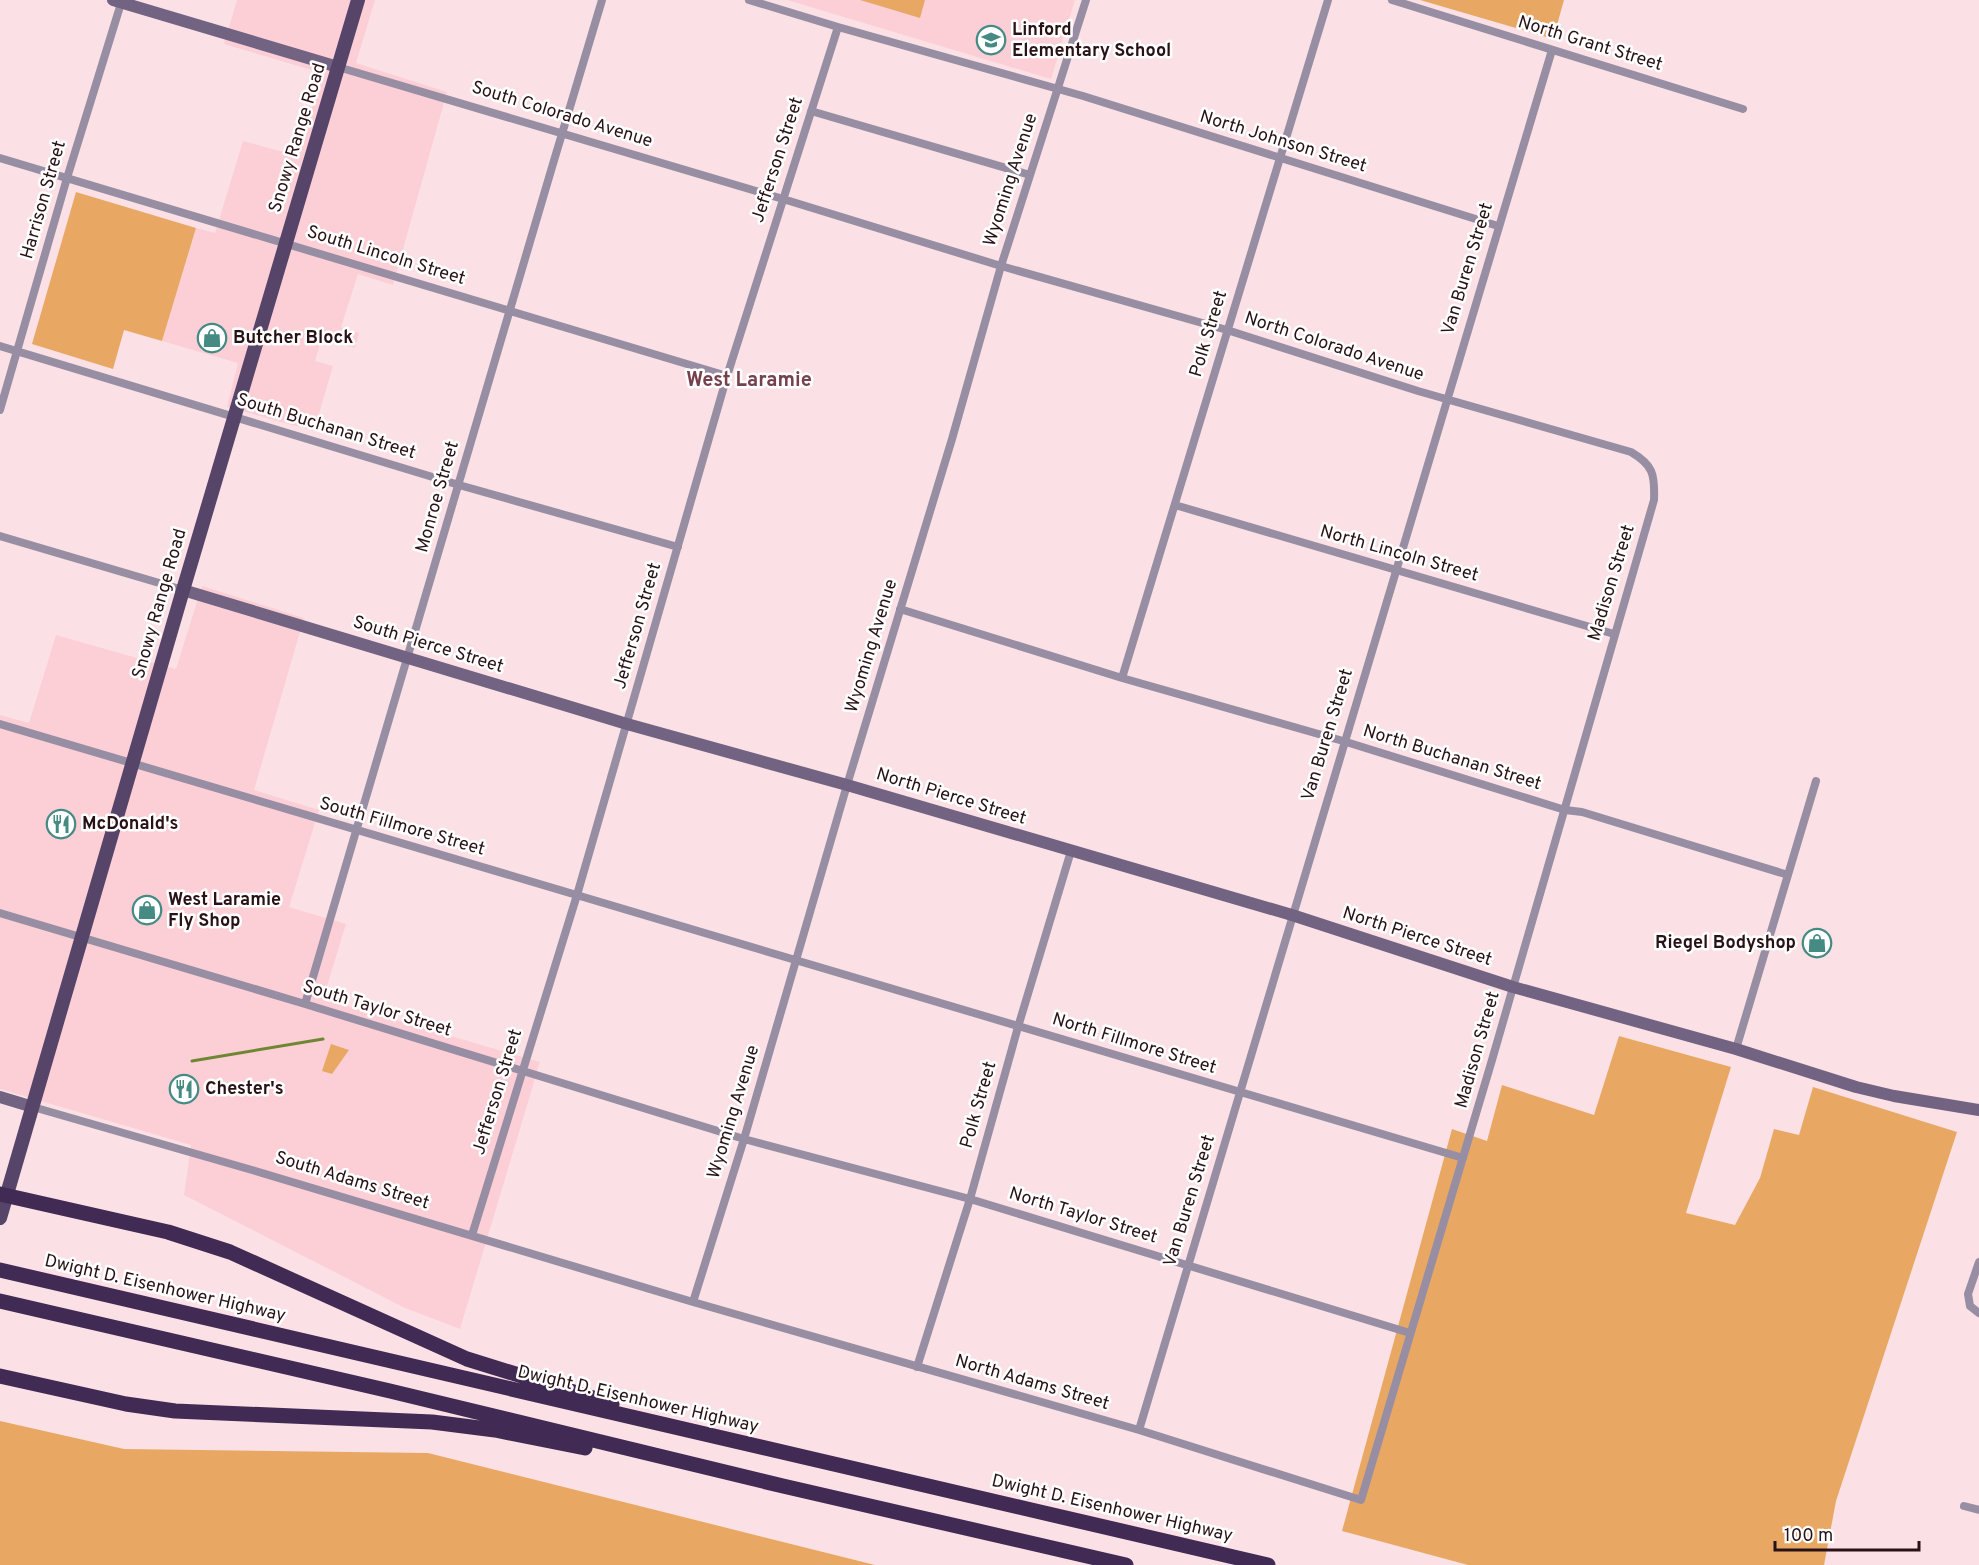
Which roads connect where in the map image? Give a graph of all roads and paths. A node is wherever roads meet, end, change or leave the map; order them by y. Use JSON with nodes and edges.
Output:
{"nodes":[{"id":1,"x":358,"y":0,"type":"edge"},
{"id":2,"x":602,"y":0,"type":"edge"},
{"id":3,"x":749,"y":0,"type":"edge"},
{"id":4,"x":1086,"y":0,"type":"edge"},
{"id":5,"x":1328,"y":0,"type":"edge"},
{"id":6,"x":1392,"y":0,"type":"edge"},
{"id":7,"x":119,"y":1,"type":"edge"},
{"id":8,"x":838,"y":27,"type":"junction"},
{"id":9,"x":1552,"y":50,"type":"junction"},
{"id":10,"x":338,"y":67,"type":"junction"},
{"id":11,"x":1058,"y":88,"type":"junction"},
{"id":12,"x":1743,"y":109,"type":"dead end"},
{"id":13,"x":811,"y":111,"type":"junction"},
{"id":14,"x":561,"y":134,"type":"junction"},
{"id":15,"x":0,"y":158,"type":"edge"},
{"id":16,"x":1279,"y":158,"type":"junction"},
{"id":17,"x":1030,"y":176,"type":"junction"},
{"id":18,"x":67,"y":178,"type":"junction"},
{"id":19,"x":783,"y":199,"type":"junction"},
{"id":20,"x":1498,"y":226,"type":"junction"},
{"id":21,"x":286,"y":243,"type":"junction"},
{"id":22,"x":1001,"y":266,"type":"junction"},
{"id":23,"x":510,"y":311,"type":"junction"},
{"id":24,"x":1227,"y":330,"type":"junction"},
{"id":25,"x":0,"y":346,"type":"edge"},
{"id":26,"x":18,"y":351,"type":"junction"},
{"id":27,"x":727,"y":376,"type":"junction"},
{"id":28,"x":1446,"y":399,"type":"junction"},
{"id":29,"x":0,"y":410,"type":"edge"},
{"id":30,"x":234,"y":416,"type":"junction"},
{"id":31,"x":1651,"y":468,"type":"joint"},
{"id":32,"x":459,"y":485,"type":"junction"},
{"id":33,"x":1175,"y":505,"type":"junction"},
{"id":34,"x":0,"y":536,"type":"edge"},
{"id":35,"x":678,"y":548,"type":"junction"},
{"id":36,"x":1397,"y":570,"type":"junction"},
{"id":37,"x":183,"y":590,"type":"junction"},
{"id":38,"x":900,"y":609,"type":"junction"},
{"id":39,"x":1614,"y":634,"type":"junction"},
{"id":40,"x":408,"y":657,"type":"junction"},
{"id":41,"x":1122,"y":678,"type":"junction"},
{"id":42,"x":0,"y":724,"type":"edge"},
{"id":43,"x":627,"y":724,"type":"junction"},
{"id":44,"x":1343,"y":741,"type":"junction"},
{"id":45,"x":133,"y":763,"type":"junction"},
{"id":46,"x":1816,"y":781,"type":"dead end"},
{"id":47,"x":847,"y":785,"type":"junction"},
{"id":48,"x":1565,"y":810,"type":"junction"},
{"id":49,"x":358,"y":831,"type":"junction"},
{"id":50,"x":1071,"y":851,"type":"junction"},
{"id":51,"x":1788,"y":875,"type":"junction"},
{"id":52,"x":577,"y":895,"type":"junction"},
{"id":53,"x":0,"y":913,"type":"edge"},
{"id":54,"x":1292,"y":915,"type":"junction"},
{"id":55,"x":83,"y":937,"type":"junction"},
{"id":56,"x":796,"y":960,"type":"junction"},
{"id":57,"x":1514,"y":987,"type":"junction"},
{"id":58,"x":305,"y":1004,"type":"junction"},
{"id":59,"x":1018,"y":1026,"type":"junction"},
{"id":60,"x":1736,"y":1049,"type":"junction"},
{"id":61,"x":522,"y":1071,"type":"junction"},
{"id":62,"x":1239,"y":1092,"type":"junction"},
{"id":63,"x":0,"y":1097,"type":"edge"},
{"id":64,"x":33,"y":1107,"type":"junction"},
{"id":65,"x":1979,"y":1110,"type":"edge"},
{"id":66,"x":744,"y":1139,"type":"junction"},
{"id":67,"x":1463,"y":1158,"type":"junction"},
{"id":68,"x":3,"y":1195,"type":"edge"},
{"id":69,"x":970,"y":1199,"type":"junction"},
{"id":70,"x":0,"y":1218,"type":"edge"},
{"id":71,"x":472,"y":1235,"type":"junction"},
{"id":72,"x":1979,"y":1262,"type":"edge"},
{"id":73,"x":1188,"y":1264,"type":"junction"},
{"id":74,"x":0,"y":1270,"type":"edge"},
{"id":75,"x":0,"y":1301,"type":"edge"},
{"id":76,"x":693,"y":1302,"type":"junction"},
{"id":77,"x":1979,"y":1313,"type":"edge"},
{"id":78,"x":1410,"y":1333,"type":"junction"},
{"id":79,"x":917,"y":1367,"type":"junction"},
{"id":80,"x":0,"y":1376,"type":"edge"},
{"id":81,"x":1138,"y":1430,"type":"junction"},
{"id":82,"x":738,"y":1443,"type":"junction"},
{"id":83,"x":783,"y":1486,"type":"junction"},
{"id":84,"x":1361,"y":1500,"type":"joint"},
{"id":85,"x":1964,"y":1506,"type":"dead end"},
{"id":86,"x":1979,"y":1510,"type":"edge"},
{"id":87,"x":1126,"y":1565,"type":"edge"},
{"id":88,"x":1268,"y":1565,"type":"edge"}],
"edges":[{"from":1,"to":10,"type":"main road","name":"Snowy Range Road"},
{"from":2,"to":14,"type":"street","name":"Monroe Street"},
{"from":3,"to":8,"type":"street","name":"North Johnson Street"},
{"from":4,"to":11,"type":"street","name":"Wyoming Avenue"},
{"from":5,"to":16,"type":"street","name":"Polk Street"},
{"from":6,"to":9,"type":"street","name":"North Grant Street"},
{"from":7,"to":10,"type":"main road","name":"South Colorado Avenue"},
{"from":7,"to":18,"type":"street","name":"Harrison Street"},
{"from":8,"to":11,"type":"street","name":"North Johnson Street"},
{"from":8,"to":13,"type":"street","name":"Jefferson Street"},
{"from":9,"to":12,"type":"street","name":"North Grant Street"},
{"from":9,"to":20,"type":"street","name":"Van Buren Street"},
{"from":10,"to":14,"type":"street","name":"South Colorado Avenue"},
{"from":10,"to":21,"type":"main road","name":"Snowy Range Road"},
{"from":11,"to":16,"type":"street","name":"North Johnson Street"},
{"from":11,"to":17,"type":"street","name":"Wyoming Avenue"},
{"from":13,"to":17,"type":"street"},
{"from":13,"to":19,"type":"street","name":"Jefferson Street"},
{"from":14,"to":19,"type":"street","name":"South Colorado Avenue"},
{"from":14,"to":23,"type":"street","name":"Monroe Street"},
{"from":15,"to":18,"type":"street","name":"South Lincoln Street"},
{"from":16,"to":20,"type":"street","name":"North Johnson Street"},
{"from":16,"to":24,"type":"street","name":"Polk Street"},
{"from":17,"to":22,"type":"street","name":"Wyoming Avenue"},
{"from":18,"to":21,"type":"street","name":"South Lincoln Street"},
{"from":18,"to":26,"type":"street","name":"Harrison Street"},
{"from":19,"to":22,"type":"street","name":"South Colorado Avenue"},
{"from":19,"to":27,"type":"street","name":"Jefferson Street"},
{"from":20,"to":28,"type":"street","name":"Van Buren Street"},
{"from":21,"to":23,"type":"street","name":"South Lincoln Street"},
{"from":21,"to":30,"type":"main road","name":"Snowy Range Road"},
{"from":22,"to":24,"type":"street","name":"North Colorado Avenue"},
{"from":22,"to":38,"type":"street","name":"Wyoming Avenue"},
{"from":23,"to":27,"type":"street","name":"South Lincoln Street"},
{"from":23,"to":32,"type":"street","name":"Monroe Street"},
{"from":24,"to":28,"type":"street","name":"North Colorado Avenue"},
{"from":24,"to":33,"type":"street","name":"Polk Street"},
{"from":25,"to":26,"type":"street","name":"South Buchanan Street"},
{"from":26,"to":29,"type":"street","name":"Harrison Street"},
{"from":26,"to":30,"type":"street","name":"South Buchanan Street"},
{"from":27,"to":35,"type":"street","name":"Jefferson Street"},
{"from":28,"to":31,"type":"street","name":"North Colorado Avenue"},
{"from":28,"to":36,"type":"street","name":"Van Buren Street"},
{"from":30,"to":32,"type":"street","name":"South Buchanan Street"},
{"from":30,"to":37,"type":"main road","name":"Snowy Range Road"},
{"from":31,"to":39,"type":"street","name":"Madison Street"},
{"from":32,"to":35,"type":"street","name":"South Buchanan Street"},
{"from":32,"to":40,"type":"street","name":"Monroe Street"},
{"from":33,"to":36,"type":"street","name":"North Lincoln Street"},
{"from":33,"to":41,"type":"street","name":"Polk Street"},
{"from":34,"to":37,"type":"street","name":"South Pierce Street"},
{"from":35,"to":43,"type":"street","name":"Jefferson Street"},
{"from":36,"to":39,"type":"street","name":"North Lincoln Street"},
{"from":36,"to":44,"type":"street","name":"Van Buren Street"},
{"from":37,"to":40,"type":"main road","name":"South Pierce Street"},
{"from":37,"to":45,"type":"main road","name":"Snowy Range Road"},
{"from":38,"to":41,"type":"street","name":"North Buchanan Street"},
{"from":38,"to":47,"type":"street","name":"Wyoming Avenue"},
{"from":39,"to":48,"type":"street","name":"Madison Street"},
{"from":40,"to":43,"type":"main road","name":"South Pierce Street"},
{"from":40,"to":49,"type":"street","name":"Monroe Street"},
{"from":41,"to":44,"type":"street","name":"North Buchanan Street"},
{"from":42,"to":45,"type":"street","name":"South Fillmore Street"},
{"from":43,"to":47,"type":"main road","name":"South Pierce Street"},
{"from":43,"to":52,"type":"street","name":"Jefferson Street"},
{"from":44,"to":48,"type":"street","name":"North Buchanan Street"},
{"from":44,"to":54,"type":"street","name":"Van Buren Street"},
{"from":45,"to":49,"type":"street","name":"South Fillmore Street"},
{"from":45,"to":55,"type":"main road","name":"Snowy Range Road"},
{"from":46,"to":51,"type":"street"},
{"from":47,"to":50,"type":"main road","name":"North Pierce Street"},
{"from":47,"to":56,"type":"street","name":"Wyoming Avenue"},
{"from":48,"to":51,"type":"street","name":"North Buchanan Street"},
{"from":48,"to":57,"type":"street","name":"Madison Street"},
{"from":49,"to":52,"type":"street","name":"South Fillmore Street"},
{"from":49,"to":58,"type":"street","name":"Monroe Street"},
{"from":50,"to":54,"type":"main road","name":"North Pierce Street"},
{"from":50,"to":59,"type":"street","name":"Polk Street"},
{"from":51,"to":60,"type":"street"},
{"from":52,"to":56,"type":"street","name":"South Fillmore Street"},
{"from":52,"to":61,"type":"street","name":"Jefferson Street"},
{"from":53,"to":55,"type":"street","name":"South Taylor Street"},
{"from":54,"to":57,"type":"main road","name":"North Pierce Street"},
{"from":54,"to":62,"type":"street","name":"Van Buren Street"},
{"from":55,"to":58,"type":"street","name":"South Taylor Street"},
{"from":55,"to":64,"type":"main road","name":"Snowy Range Road"},
{"from":56,"to":59,"type":"street","name":"North Fillmore Street"},
{"from":56,"to":66,"type":"street","name":"Wyoming Avenue"},
{"from":57,"to":60,"type":"main road","name":"North Pierce Street"},
{"from":57,"to":67,"type":"street","name":"Madison Street"},
{"from":58,"to":61,"type":"street","name":"South Taylor Street"},
{"from":59,"to":62,"type":"street","name":"North Fillmore Street"},
{"from":59,"to":69,"type":"street","name":"Polk Street"},
{"from":60,"to":65,"type":"main road","name":"North Pierce Street"},
{"from":61,"to":66,"type":"street","name":"South Taylor Street"},
{"from":61,"to":71,"type":"street","name":"Jefferson Street"},
{"from":62,"to":67,"type":"street","name":"North Fillmore Street"},
{"from":62,"to":73,"type":"street","name":"Van Buren Street"},
{"from":63,"to":64,"type":"main road","name":"South Adams Street"},
{"from":64,"to":68,"type":"main road","name":"Snowy Range Road"},
{"from":64,"to":71,"type":"street","name":"South Adams Street"},
{"from":66,"to":69,"type":"street","name":"North Taylor Street"},
{"from":66,"to":76,"type":"street","name":"Wyoming Avenue"},
{"from":67,"to":78,"type":"street","name":"Madison Street"},
{"from":68,"to":70,"type":"main road","name":"Snowy Range Road"},
{"from":68,"to":82,"type":"highway"},
{"from":69,"to":73,"type":"street","name":"North Taylor Street"},
{"from":69,"to":79,"type":"street","name":"Polk Street"},
{"from":71,"to":76,"type":"street","name":"South Adams Street"},
{"from":72,"to":77,"type":"street"},
{"from":73,"to":78,"type":"street","name":"North Taylor Street"},
{"from":73,"to":81,"type":"street","name":"Van Buren Street"},
{"from":74,"to":82,"type":"highway","name":"Dwight D. Eisenhower Highway"},
{"from":75,"to":83,"type":"highway"},
{"from":76,"to":79,"type":"street","name":"North Adams Street"},
{"from":78,"to":84,"type":"street","name":"Madison Street"},
{"from":79,"to":81,"type":"street","name":"North Adams Street"},
{"from":80,"to":83,"type":"highway"},
{"from":81,"to":84,"type":"street","name":"North Adams Street"},
{"from":82,"to":88,"type":"highway","name":"Dwight D. Eisenhower Highway"},
{"from":83,"to":87,"type":"highway"},
{"from":85,"to":86,"type":"street"}]}
